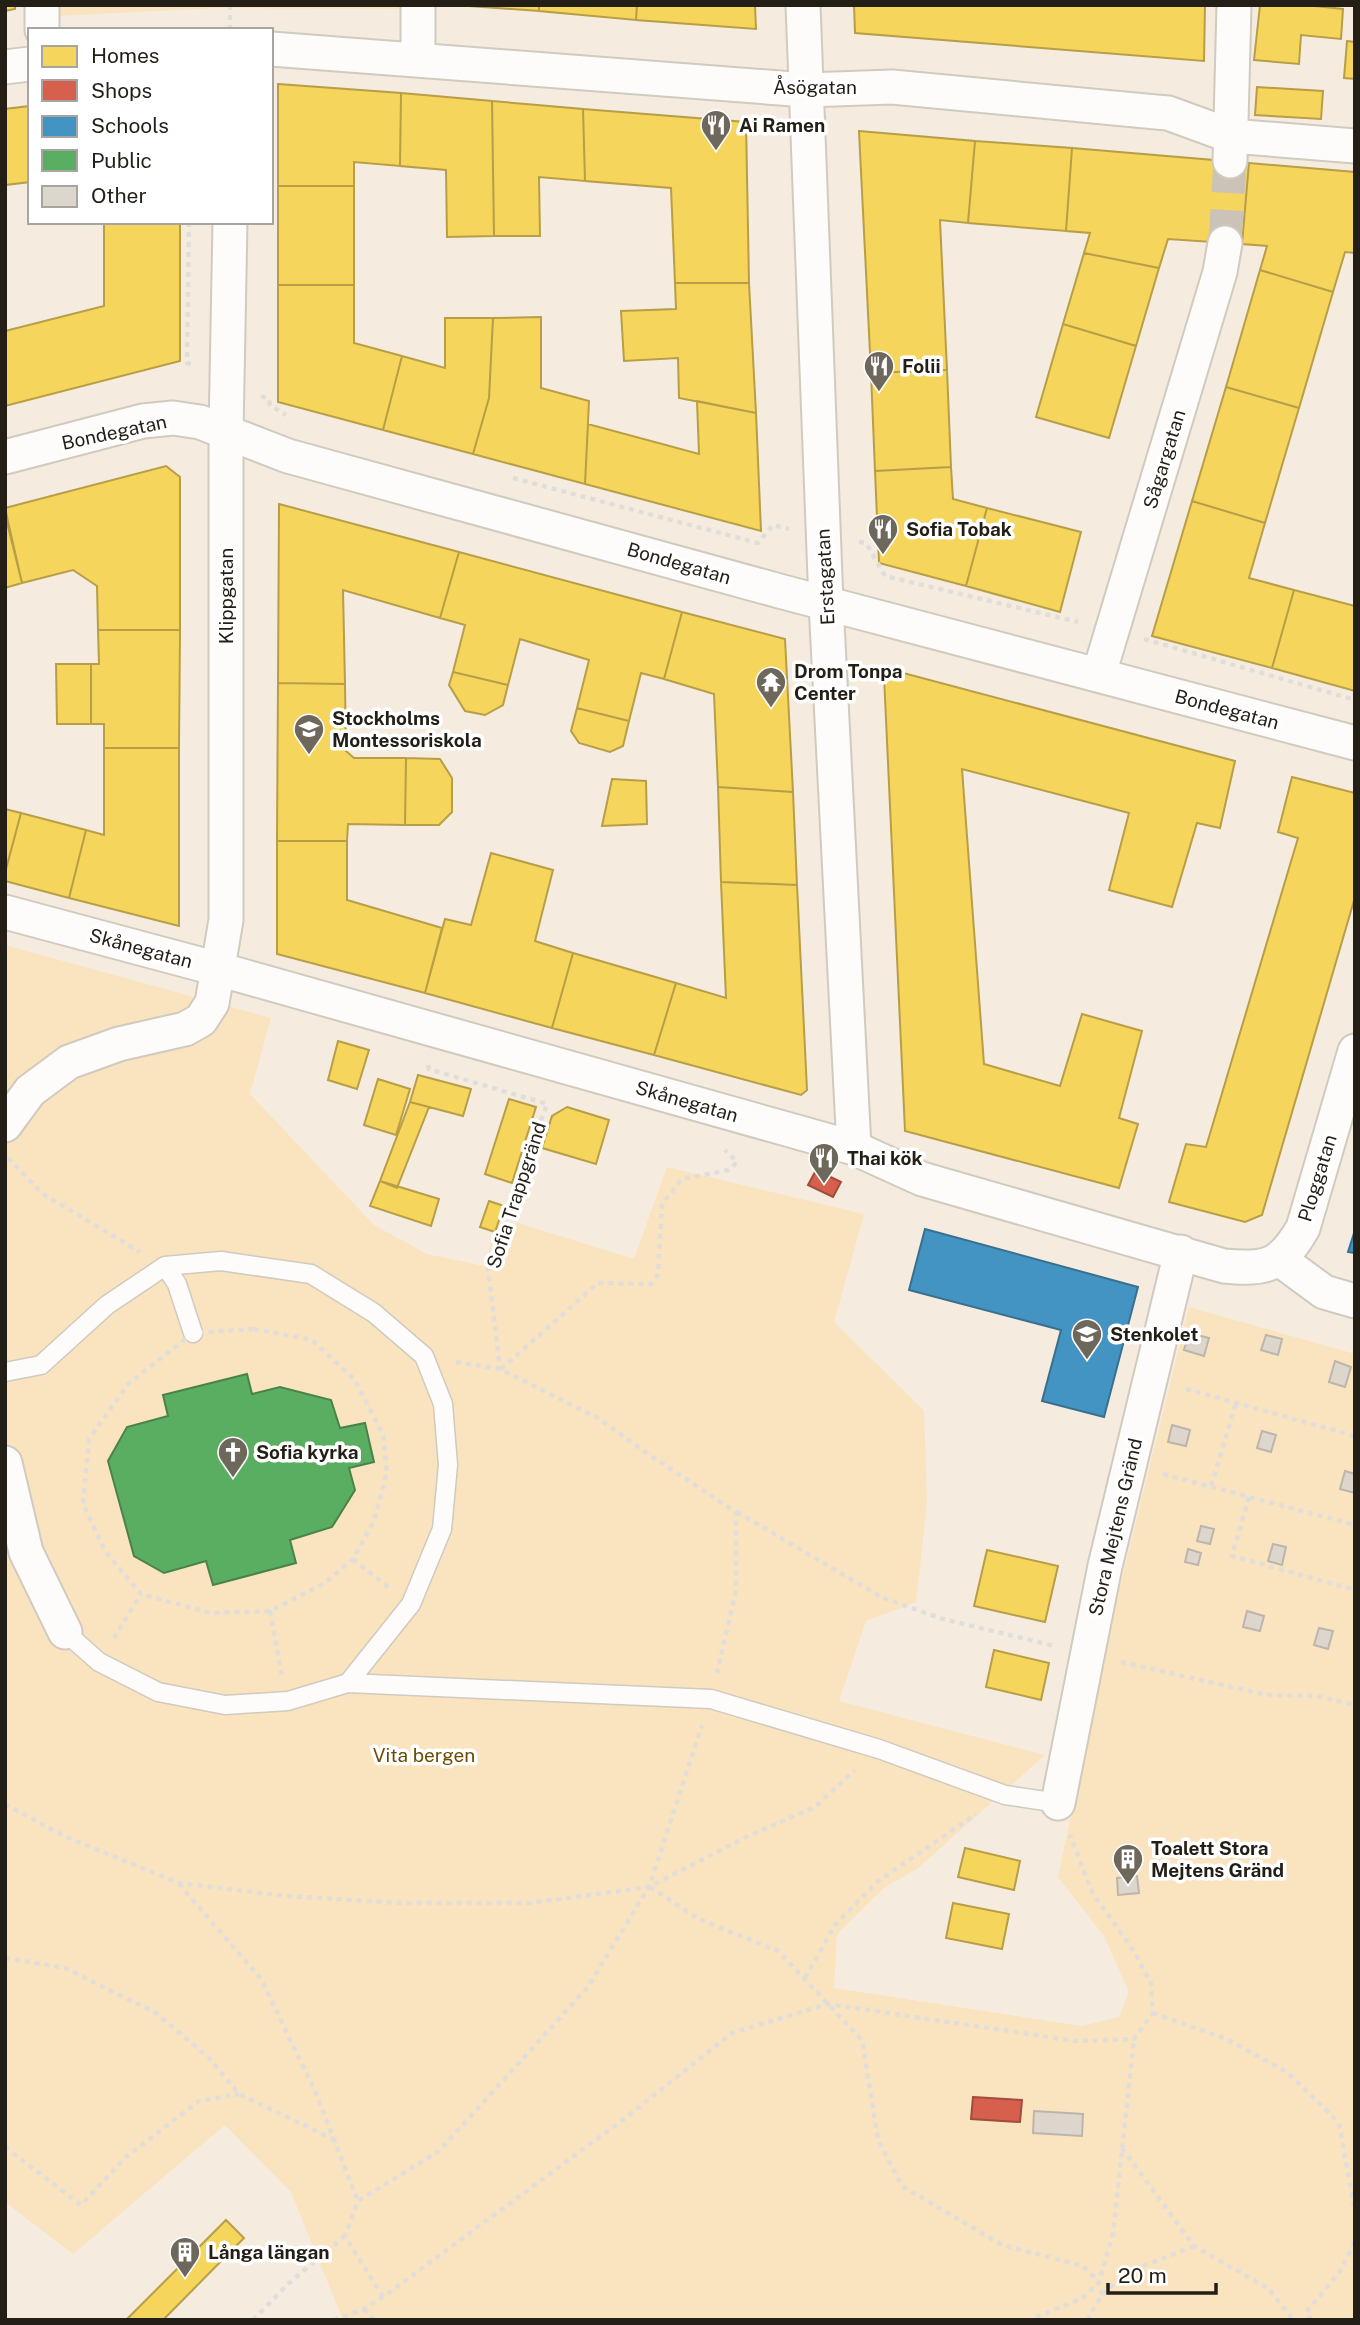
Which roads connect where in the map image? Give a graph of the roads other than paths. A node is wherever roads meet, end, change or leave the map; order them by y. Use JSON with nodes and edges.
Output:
{"nodes":[{"id":1,"x":42,"y":5,"type":"edge"},
{"id":2,"x":418,"y":5,"type":"edge"},
{"id":3,"x":803,"y":5,"type":"edge"},
{"id":4,"x":1234,"y":5,"type":"edge"},
{"id":5,"x":42,"y":28,"type":"edge"},
{"id":6,"x":273,"y":49,"type":"edge"},
{"id":7,"x":418,"y":60,"type":"junction"},
{"id":8,"x":28,"y":64,"type":"edge"},
{"id":9,"x":5,"y":67,"type":"edge"},
{"id":10,"x":806,"y":90,"type":"junction"},
{"id":11,"x":1355,"y":146,"type":"edge"},
{"id":12,"x":1231,"y":148,"type":"junction"},
{"id":13,"x":230,"y":224,"type":"edge"},
{"id":14,"x":1225,"y":243,"type":"tunnel mouth"},
{"id":15,"x":226,"y":432,"type":"junction"},
{"id":16,"x":5,"y":457,"type":"edge"},
{"id":17,"x":826,"y":603,"type":"junction"},
{"id":18,"x":1099,"y":674,"type":"junction"},
{"id":19,"x":1355,"y":743,"type":"edge"},
{"id":20,"x":5,"y":912,"type":"edge"},
{"id":21,"x":218,"y":969,"type":"junction"},
{"id":22,"x":1355,"y":1051,"type":"edge"},
{"id":23,"x":5,"y":1125,"type":"edge"},
{"id":24,"x":855,"y":1148,"type":"junction"},
{"id":25,"x":1181,"y":1252,"type":"junction"},
{"id":26,"x":1279,"y":1259,"type":"junction"},
{"id":27,"x":165,"y":1266,"type":"junction"},
{"id":28,"x":1355,"y":1301,"type":"edge"},
{"id":29,"x":193,"y":1333,"type":"road end"},
{"id":30,"x":5,"y":1372,"type":"edge"},
{"id":31,"x":5,"y":1463,"type":"edge"},
{"id":32,"x":65,"y":1632,"type":"joint"},
{"id":33,"x":348,"y":1683,"type":"junction"},
{"id":34,"x":1058,"y":1803,"type":"joint"}],
"edges":[{"from":1,"to":5,"type":"street"},
{"from":2,"to":7,"type":"street"},
{"from":3,"to":10,"type":"street","name":"Erstagatan"},
{"from":4,"to":12,"type":"street"},
{"from":6,"to":7,"type":"street","name":"Åsögatan"},
{"from":7,"to":10,"type":"street","name":"Åsögatan"},
{"from":8,"to":9,"type":"street"},
{"from":10,"to":12,"type":"street","name":"Åsögatan"},
{"from":10,"to":17,"type":"street","name":"Erstagatan"},
{"from":11,"to":12,"type":"street","name":"Åsögatan"},
{"from":13,"to":15,"type":"street","name":"Klippgatan"},
{"from":14,"to":18,"type":"street","name":"Sågargatan"},
{"from":15,"to":16,"type":"street","name":"Bondegatan"},
{"from":15,"to":17,"type":"street","name":"Bondegatan"},
{"from":15,"to":21,"type":"street","name":"Klippgatan"},
{"from":17,"to":18,"type":"street","name":"Bondegatan"},
{"from":17,"to":24,"type":"street","name":"Erstagatan"},
{"from":18,"to":19,"type":"street","name":"Bondegatan"},
{"from":20,"to":21,"type":"street","name":"Skånegatan"},
{"from":21,"to":23,"type":"street","name":"Klippgatan"},
{"from":21,"to":24,"type":"street","name":"Skånegatan"},
{"from":22,"to":26,"type":"street","name":"Ploggatan"},
{"from":24,"to":25,"type":"street","name":"Skånegatan"},
{"from":25,"to":26,"type":"street","name":"Skånegatan"},
{"from":25,"to":34,"type":"street","name":"Stora Mejtens Gränd"},
{"from":26,"to":28,"type":"street"},
{"from":27,"to":29,"type":"lane"},
{"from":27,"to":30,"type":"lane"},
{"from":27,"to":33,"type":"lane"},
{"from":31,"to":32,"type":"street"},
{"from":32,"to":33,"type":"lane"},
{"from":33,"to":34,"type":"lane"}]}
